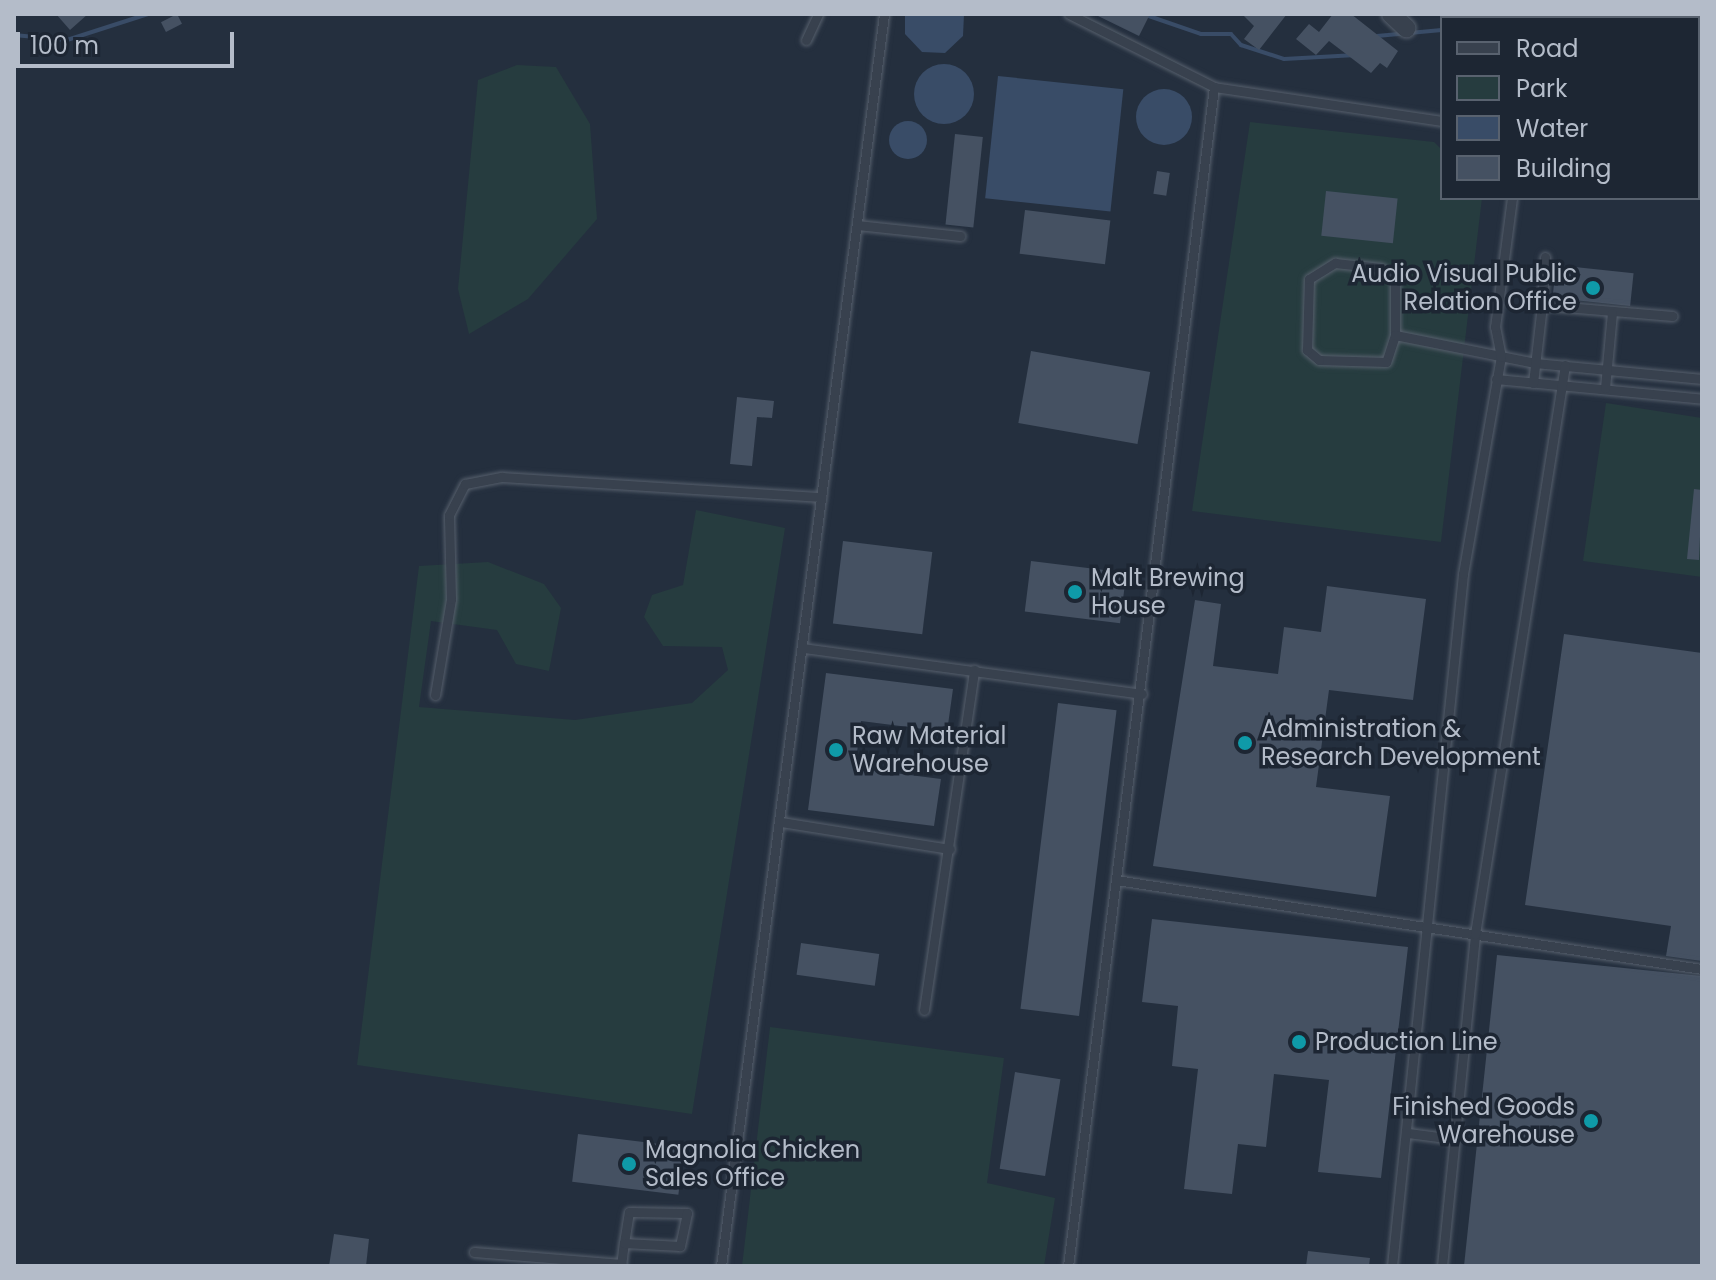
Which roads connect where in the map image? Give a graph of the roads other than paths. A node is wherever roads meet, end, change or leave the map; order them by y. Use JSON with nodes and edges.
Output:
{"nodes":[{"id":1,"x":818,"y":14,"type":"edge"},
{"id":2,"x":884,"y":14,"type":"edge"},
{"id":3,"x":1069,"y":14,"type":"edge"},
{"id":4,"x":1391,"y":14,"type":"edge"},
{"id":5,"x":1406,"y":28,"type":"dead end"},
{"id":6,"x":806,"y":40,"type":"dead end"},
{"id":7,"x":1214,"y":87,"type":"junction"},
{"id":8,"x":1440,"y":121,"type":"edge"},
{"id":9,"x":1512,"y":200,"type":"edge"},
{"id":10,"x":857,"y":225,"type":"junction"},
{"id":11,"x":960,"y":236,"type":"dead end"},
{"id":12,"x":1545,"y":257,"type":"dead end"},
{"id":13,"x":1542,"y":305,"type":"junction"},
{"id":14,"x":1612,"y":313,"type":"junction"},
{"id":15,"x":1673,"y":316,"type":"dead end"},
{"id":16,"x":1395,"y":335,"type":"junction"},
{"id":17,"x":1501,"y":357,"type":"junction"},
{"id":18,"x":1535,"y":363,"type":"junction"},
{"id":19,"x":1565,"y":365,"type":"junction"},
{"id":20,"x":1607,"y":370,"type":"junction"},
{"id":21,"x":1496,"y":379,"type":"junction"},
{"id":22,"x":1702,"y":379,"type":"edge"},
{"id":23,"x":1533,"y":383,"type":"junction"},
{"id":24,"x":1561,"y":384,"type":"junction"},
{"id":25,"x":1605,"y":388,"type":"junction"},
{"id":26,"x":1702,"y":399,"type":"edge"},
{"id":27,"x":821,"y":497,"type":"junction"},
{"id":28,"x":803,"y":648,"type":"junction"},
{"id":29,"x":974,"y":670,"type":"junction"},
{"id":30,"x":1142,"y":694,"type":"junction"},
{"id":31,"x":435,"y":695,"type":"dead end"},
{"id":32,"x":781,"y":822,"type":"junction"},
{"id":33,"x":950,"y":849,"type":"junction"},
{"id":34,"x":1116,"y":880,"type":"junction"},
{"id":35,"x":1429,"y":928,"type":"junction"},
{"id":36,"x":1475,"y":934,"type":"junction"},
{"id":37,"x":1702,"y":969,"type":"edge"},
{"id":38,"x":924,"y":1010,"type":"dead end"},
{"id":39,"x":1408,"y":1133,"type":"junction"},
{"id":40,"x":1454,"y":1139,"type":"junction"},
{"id":41,"x":624,"y":1243,"type":"junction"},
{"id":42,"x":474,"y":1252,"type":"dead end"},
{"id":43,"x":622,"y":1265,"type":"edge"},
{"id":44,"x":721,"y":1266,"type":"edge"},
{"id":45,"x":1068,"y":1266,"type":"edge"},
{"id":46,"x":1392,"y":1266,"type":"edge"},
{"id":47,"x":1442,"y":1266,"type":"edge"}],
"edges":[{"from":1,"to":6,"type":"lane"},
{"from":2,"to":10,"type":"lane"},
{"from":3,"to":7,"type":"lane"},
{"from":4,"to":5,"type":"street"},
{"from":7,"to":8,"type":"lane"},
{"from":7,"to":30,"type":"lane"},
{"from":9,"to":17,"type":"lane"},
{"from":10,"to":11,"type":"lane"},
{"from":10,"to":27,"type":"lane"},
{"from":12,"to":13,"type":"lane"},
{"from":13,"to":14,"type":"lane"},
{"from":13,"to":18,"type":"lane"},
{"from":14,"to":15,"type":"lane"},
{"from":14,"to":20,"type":"lane"},
{"from":16,"to":16,"type":"lane"},
{"from":16,"to":17,"type":"lane"},
{"from":17,"to":18,"type":"lane"},
{"from":17,"to":21,"type":"lane"},
{"from":18,"to":19,"type":"lane"},
{"from":18,"to":23,"type":"lane"},
{"from":19,"to":20,"type":"lane"},
{"from":19,"to":24,"type":"lane"},
{"from":20,"to":22,"type":"lane"},
{"from":20,"to":25,"type":"lane"},
{"from":21,"to":23,"type":"lane"},
{"from":21,"to":35,"type":"lane"},
{"from":23,"to":24,"type":"lane"},
{"from":24,"to":25,"type":"lane"},
{"from":24,"to":36,"type":"lane"},
{"from":25,"to":26,"type":"lane"},
{"from":27,"to":28,"type":"lane"},
{"from":27,"to":31,"type":"lane"},
{"from":28,"to":29,"type":"lane"},
{"from":28,"to":32,"type":"lane"},
{"from":29,"to":30,"type":"lane"},
{"from":29,"to":33,"type":"lane"},
{"from":30,"to":34,"type":"lane"},
{"from":32,"to":33,"type":"lane"},
{"from":32,"to":44,"type":"lane"},
{"from":33,"to":38,"type":"lane"},
{"from":34,"to":35,"type":"lane"},
{"from":34,"to":45,"type":"lane"},
{"from":35,"to":36,"type":"lane"},
{"from":35,"to":39,"type":"lane"},
{"from":36,"to":37,"type":"lane"},
{"from":36,"to":40,"type":"lane"},
{"from":39,"to":40,"type":"lane"},
{"from":39,"to":46,"type":"lane"},
{"from":40,"to":47,"type":"lane"},
{"from":41,"to":41,"type":"lane"},
{"from":41,"to":43,"type":"lane"},
{"from":42,"to":43,"type":"lane"}]}
